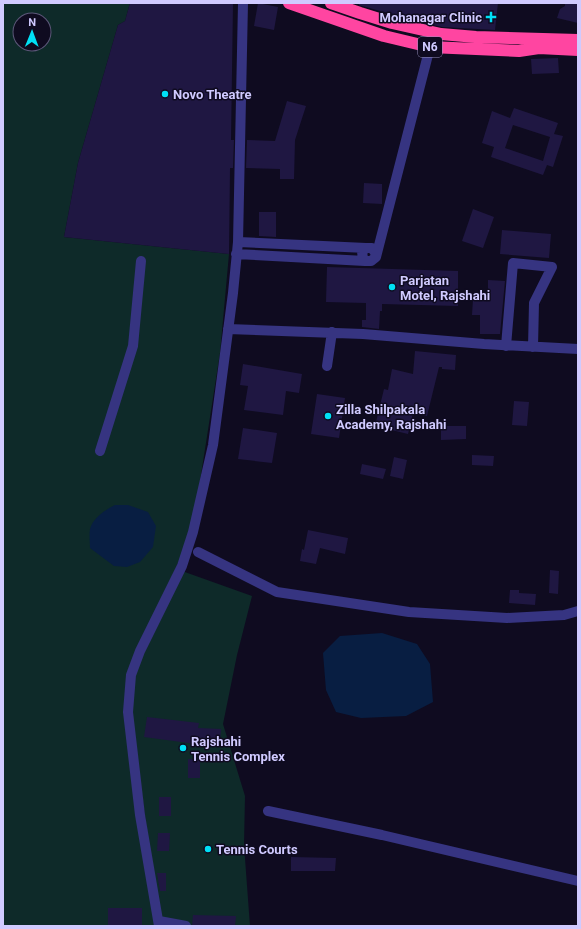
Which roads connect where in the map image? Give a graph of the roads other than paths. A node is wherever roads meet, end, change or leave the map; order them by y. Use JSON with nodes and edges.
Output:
{"nodes":[{"id":1,"x":243,"y":3,"type":"edge"},
{"id":2,"x":289,"y":3,"type":"edge"},
{"id":3,"x":331,"y":3,"type":"edge"},
{"id":4,"x":315,"y":7,"type":"edge"},
{"id":5,"x":578,"y":40,"type":"edge"},
{"id":6,"x":430,"y":46,"type":"junction"},
{"id":7,"x":578,"y":50,"type":"edge"},
{"id":8,"x":238,"y":242,"type":"junction"},
{"id":9,"x":366,"y":248,"type":"junction"},
{"id":10,"x":236,"y":254,"type":"junction"},
{"id":11,"x":376,"y":257,"type":"junction"},
{"id":12,"x":141,"y":261,"type":"dead end"},
{"id":13,"x":365,"y":261,"type":"junction"},
{"id":14,"x":228,"y":329,"type":"junction"},
{"id":15,"x":332,"y":332,"type":"junction"},
{"id":16,"x":506,"y":346,"type":"junction"},
{"id":17,"x":533,"y":347,"type":"junction"},
{"id":18,"x":578,"y":349,"type":"edge"},
{"id":19,"x":327,"y":366,"type":"dead end"},
{"id":20,"x":100,"y":451,"type":"dead end"},
{"id":21,"x":198,"y":552,"type":"dead end"},
{"id":22,"x":578,"y":611,"type":"edge"},
{"id":23,"x":268,"y":811,"type":"dead end"},
{"id":24,"x":578,"y":881,"type":"edge"},
{"id":25,"x":159,"y":924,"type":"edge"},
{"id":26,"x":186,"y":926,"type":"edge"}],
"edges":[{"from":1,"to":8,"type":"street"},
{"from":2,"to":4,"type":"highway","number":"N6"},
{"from":3,"to":5,"type":"highway","number":"N6"},
{"from":4,"to":6,"type":"highway","number":"N6"},
{"from":6,"to":7,"type":"highway","number":"N6"},
{"from":6,"to":11,"type":"street"},
{"from":8,"to":9,"type":"street"},
{"from":8,"to":10,"type":"street"},
{"from":9,"to":11,"type":"street"},
{"from":9,"to":13,"type":"street"},
{"from":10,"to":13,"type":"street"},
{"from":10,"to":14,"type":"street"},
{"from":11,"to":13,"type":"street"},
{"from":12,"to":20,"type":"street"},
{"from":14,"to":15,"type":"street"},
{"from":14,"to":25,"type":"street"},
{"from":15,"to":16,"type":"street"},
{"from":15,"to":19,"type":"street"},
{"from":16,"to":17,"type":"street"},
{"from":16,"to":17,"type":"street"},
{"from":17,"to":18,"type":"street"},
{"from":21,"to":22,"type":"street"},
{"from":23,"to":24,"type":"street"},
{"from":25,"to":26,"type":"street"}]}
